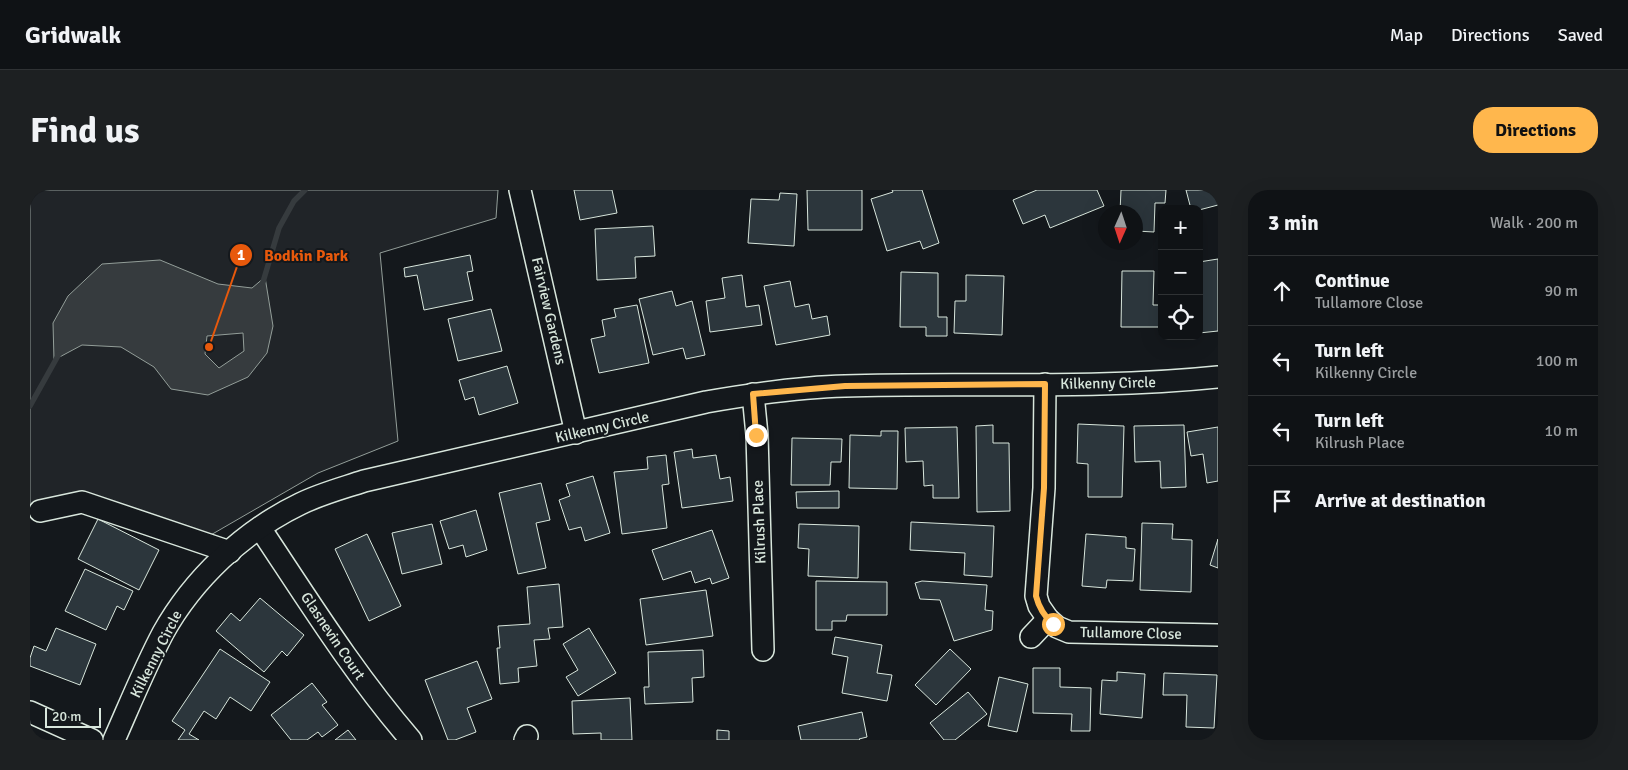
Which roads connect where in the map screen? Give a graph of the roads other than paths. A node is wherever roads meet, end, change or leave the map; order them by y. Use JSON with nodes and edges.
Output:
{"nodes":[{"id":1,"x":520,"y":190,"type":"edge"},
{"id":2,"x":1218,"y":377,"type":"edge"},
{"id":3,"x":1045,"y":384,"type":"junction"},
{"id":4,"x":753,"y":394,"type":"junction"},
{"id":5,"x":576,"y":433,"type":"junction"},
{"id":6,"x":40,"y":511,"type":"dead end"},
{"id":7,"x":260,"y":528,"type":"junction"},
{"id":8,"x":230,"y":552,"type":"junction"},
{"id":9,"x":1048,"y":619,"type":"junction"},
{"id":10,"x":1218,"y":635,"type":"edge"},
{"id":11,"x":1032,"y":637,"type":"dead end"},
{"id":12,"x":763,"y":650,"type":"dead end"},
{"id":13,"x":30,"y":712,"type":"edge"},
{"id":14,"x":92,"y":740,"type":"edge"},
{"id":15,"x":114,"y":740,"type":"edge"},
{"id":16,"x":411,"y":740,"type":"edge"}],
"edges":[{"from":1,"to":5,"type":"street","name":"Fairview Gardens"},
{"from":2,"to":3,"type":"street","name":"Kilkenny Circle"},
{"from":3,"to":4,"type":"street","name":"Kilkenny Circle"},
{"from":3,"to":9,"type":"street"},
{"from":4,"to":5,"type":"street","name":"Kilkenny Circle"},
{"from":4,"to":12,"type":"street","name":"Kilrush Place"},
{"from":5,"to":7,"type":"street","name":"Kilkenny Circle"},
{"from":6,"to":8,"type":"street"},
{"from":7,"to":8,"type":"street","name":"Kilkenny Circle"},
{"from":7,"to":16,"type":"street","name":"Glasnevin Court"},
{"from":8,"to":15,"type":"street","name":"Kilkenny Circle"},
{"from":9,"to":10,"type":"street","name":"Tullamore Close"},
{"from":9,"to":11,"type":"street"},
{"from":13,"to":14,"type":"street"}]}
